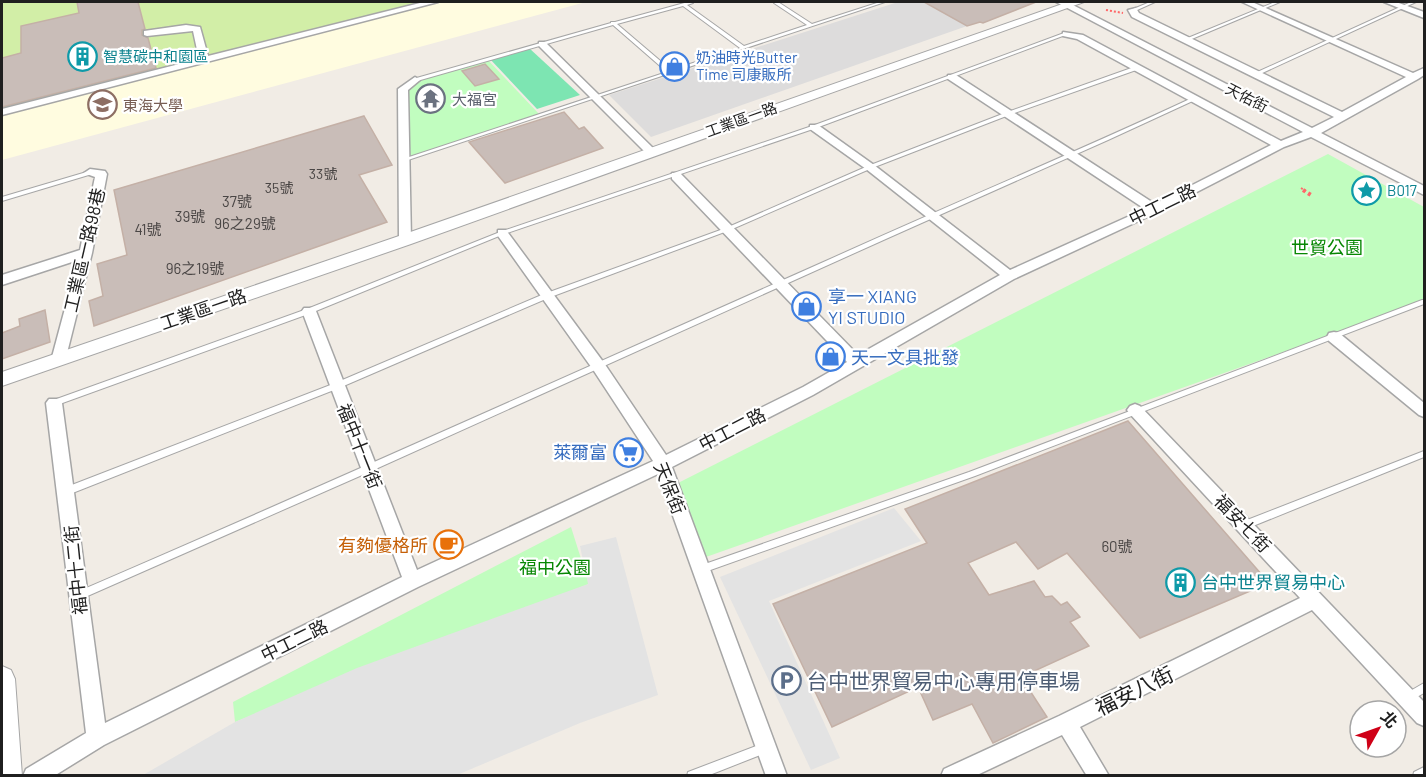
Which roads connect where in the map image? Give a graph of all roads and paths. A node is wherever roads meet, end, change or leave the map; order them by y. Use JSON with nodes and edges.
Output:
{"nodes":[{"id":1,"x":433,"y":2,"type":"edge"},
{"id":2,"x":691,"y":2,"type":"edge"},
{"id":3,"x":776,"y":2,"type":"edge"},
{"id":4,"x":883,"y":2,"type":"edge"},
{"id":5,"x":1153,"y":2,"type":"edge"},
{"id":6,"x":1246,"y":2,"type":"edge"},
{"id":7,"x":1278,"y":2,"type":"edge"},
{"id":8,"x":1389,"y":2,"type":"edge"},
{"id":9,"x":1414,"y":2,"type":"edge"},
{"id":10,"x":872,"y":3,"type":"edge"},
{"id":11,"x":1070,"y":3,"type":"edge"},
{"id":12,"x":683,"y":4,"type":"junction"},
{"id":13,"x":1402,"y":7,"type":"junction"},
{"id":14,"x":1261,"y":8,"type":"junction"},
{"id":15,"x":1104,"y":10,"type":"dead end"},
{"id":16,"x":1134,"y":12,"type":"junction"},
{"id":17,"x":1425,"y":15,"type":"edge"},
{"id":18,"x":613,"y":23,"type":"junction"},
{"id":19,"x":810,"y":25,"type":"junction"},
{"id":20,"x":147,"y":33,"type":"dead end"},
{"id":21,"x":1066,"y":34,"type":"joint"},
{"id":22,"x":1185,"y":40,"type":"junction"},
{"id":23,"x":1331,"y":40,"type":"junction"},
{"id":24,"x":542,"y":44,"type":"junction"},
{"id":25,"x":742,"y":47,"type":"junction"},
{"id":26,"x":204,"y":60,"type":"junction"},
{"id":27,"x":1137,"y":68,"type":"junction"},
{"id":28,"x":669,"y":71,"type":"junction"},
{"id":29,"x":1256,"y":74,"type":"junction"},
{"id":30,"x":1419,"y":74,"type":"edge"},
{"id":31,"x":952,"y":77,"type":"junction"},
{"id":32,"x":416,"y":80,"type":"joint"},
{"id":33,"x":593,"y":96,"type":"junction"},
{"id":34,"x":1194,"y":99,"type":"junction"},
{"id":35,"x":2,"y":112,"type":"edge"},
{"id":36,"x":1006,"y":114,"type":"junction"},
{"id":37,"x":1341,"y":116,"type":"junction"},
{"id":38,"x":814,"y":127,"type":"junction"},
{"id":39,"x":1314,"y":132,"type":"junction"},
{"id":40,"x":1280,"y":145,"type":"junction"},
{"id":41,"x":650,"y":152,"type":"junction"},
{"id":42,"x":1074,"y":156,"type":"junction"},
{"id":43,"x":406,"y":159,"type":"junction"},
{"id":44,"x":870,"y":167,"type":"junction"},
{"id":45,"x":90,"y":173,"type":"joint"},
{"id":46,"x":676,"y":176,"type":"junction"},
{"id":47,"x":1301,"y":188,"type":"dead end"},
{"id":48,"x":1425,"y":191,"type":"edge"},
{"id":49,"x":1311,"y":195,"type":"dead end"},
{"id":50,"x":2,"y":199,"type":"edge"},
{"id":51,"x":1154,"y":208,"type":"junction"},
{"id":52,"x":932,"y":216,"type":"junction"},
{"id":53,"x":728,"y":229,"type":"junction"},
{"id":54,"x":502,"y":233,"type":"junction"},
{"id":55,"x":405,"y":240,"type":"junction"},
{"id":56,"x":86,"y":253,"type":"junction"},
{"id":57,"x":1009,"y":276,"type":"junction"},
{"id":58,"x":2,"y":280,"type":"edge"},
{"id":59,"x":780,"y":284,"type":"junction"},
{"id":60,"x":546,"y":296,"type":"junction"},
{"id":61,"x":1425,"y":302,"type":"edge"},
{"id":62,"x":309,"y":311,"type":"junction"},
{"id":63,"x":1334,"y":337,"type":"junction"},
{"id":64,"x":59,"y":357,"type":"junction"},
{"id":65,"x":855,"y":361,"type":"junction"},
{"id":66,"x":599,"y":368,"type":"junction"},
{"id":67,"x":2,"y":379,"type":"edge"},
{"id":68,"x":336,"y":386,"type":"junction"},
{"id":69,"x":54,"y":402,"type":"joint"},
{"id":70,"x":1135,"y":410,"type":"junction"},
{"id":71,"x":1425,"y":411,"type":"edge"},
{"id":72,"x":1425,"y":454,"type":"edge"},
{"id":73,"x":663,"y":464,"type":"junction"},
{"id":74,"x":371,"y":470,"type":"junction"},
{"id":75,"x":67,"y":491,"type":"junction"},
{"id":76,"x":1245,"y":525,"type":"junction"},
{"id":77,"x":701,"y":570,"type":"junction"},
{"id":78,"x":412,"y":581,"type":"junction"},
{"id":79,"x":77,"y":596,"type":"junction"},
{"id":80,"x":1316,"y":599,"type":"junction"},
{"id":81,"x":2,"y":679,"type":"edge"},
{"id":82,"x":1425,"y":688,"type":"edge"},
{"id":83,"x":1408,"y":697,"type":"junction"},
{"id":84,"x":1425,"y":716,"type":"edge"},
{"id":85,"x":1066,"y":723,"type":"junction"},
{"id":86,"x":97,"y":738,"type":"junction"},
{"id":87,"x":764,"y":748,"type":"junction"},
{"id":88,"x":1425,"y":772,"type":"edge"},
{"id":89,"x":8,"y":776,"type":"edge"},
{"id":90,"x":33,"y":776,"type":"edge"},
{"id":91,"x":692,"y":776,"type":"edge"},
{"id":92,"x":777,"y":776,"type":"edge"},
{"id":93,"x":951,"y":776,"type":"edge"},
{"id":94,"x":1099,"y":776,"type":"edge"},
{"id":95,"x":1418,"y":776,"type":"edge"}],
"edges":[{"from":1,"to":26,"type":"street"},
{"from":2,"to":12,"type":"lane"},
{"from":3,"to":19,"type":"lane"},
{"from":4,"to":10,"type":"lane"},
{"from":5,"to":16,"type":"lane"},
{"from":6,"to":14,"type":"street"},
{"from":7,"to":14,"type":"lane"},
{"from":8,"to":13,"type":"street"},
{"from":9,"to":13,"type":"lane"},
{"from":10,"to":19,"type":"lane"},
{"from":11,"to":39,"type":"street","name":"天佑街"},
{"from":11,"to":41,"type":"street","name":"工業區一路"},
{"from":12,"to":18,"type":"lane"},
{"from":12,"to":25,"type":"lane"},
{"from":13,"to":17,"type":"street"},
{"from":13,"to":23,"type":"lane"},
{"from":14,"to":22,"type":"lane"},
{"from":14,"to":23,"type":"street"},
{"from":15,"to":16,"type":"path"},
{"from":16,"to":22,"type":"street"},
{"from":18,"to":24,"type":"lane"},
{"from":18,"to":28,"type":"lane"},
{"from":19,"to":25,"type":"lane"},
{"from":20,"to":26,"type":"street"},
{"from":21,"to":27,"type":"street"},
{"from":21,"to":31,"type":"lane"},
{"from":22,"to":29,"type":"street"},
{"from":23,"to":29,"type":"lane"},
{"from":23,"to":30,"type":"street"},
{"from":24,"to":32,"type":"lane"},
{"from":24,"to":33,"type":"street"},
{"from":25,"to":28,"type":"lane"},
{"from":26,"to":35,"type":"street"},
{"from":27,"to":34,"type":"street"},
{"from":27,"to":36,"type":"lane"},
{"from":28,"to":33,"type":"lane"},
{"from":29,"to":37,"type":"street"},
{"from":30,"to":37,"type":"street","name":"中工二路"},
{"from":31,"to":36,"type":"street"},
{"from":31,"to":38,"type":"lane"},
{"from":32,"to":43,"type":"street"},
{"from":33,"to":41,"type":"street"},
{"from":33,"to":43,"type":"lane"},
{"from":34,"to":40,"type":"street"},
{"from":34,"to":42,"type":"lane"},
{"from":36,"to":42,"type":"street"},
{"from":36,"to":44,"type":"lane"},
{"from":37,"to":39,"type":"street","name":"中工二路"},
{"from":38,"to":44,"type":"street"},
{"from":38,"to":46,"type":"lane"},
{"from":39,"to":40,"type":"street","name":"中工二路"},
{"from":39,"to":48,"type":"street","name":"天佑街"},
{"from":40,"to":51,"type":"street","name":"中工二路"},
{"from":41,"to":55,"type":"street","name":"工業區一路"},
{"from":42,"to":51,"type":"street"},
{"from":42,"to":52,"type":"lane"},
{"from":43,"to":55,"type":"street"},
{"from":44,"to":52,"type":"street"},
{"from":44,"to":53,"type":"lane"},
{"from":45,"to":50,"type":"lane","name":"工業區一路98巷"},
{"from":45,"to":56,"type":"street","name":"工業區一路98巷"},
{"from":46,"to":53,"type":"street"},
{"from":46,"to":54,"type":"lane"},
{"from":47,"to":49,"type":"path"},
{"from":51,"to":57,"type":"street","name":"中工二路"},
{"from":52,"to":57,"type":"street"},
{"from":52,"to":59,"type":"lane"},
{"from":53,"to":59,"type":"street"},
{"from":53,"to":60,"type":"lane"},
{"from":54,"to":60,"type":"street","name":"天保街"},
{"from":54,"to":62,"type":"lane"},
{"from":55,"to":64,"type":"street","name":"工業區一路"},
{"from":56,"to":58,"type":"street"},
{"from":56,"to":64,"type":"street","name":"工業區一路98巷"},
{"from":57,"to":65,"type":"street","name":"中工二路"},
{"from":59,"to":65,"type":"street"},
{"from":59,"to":66,"type":"lane"},
{"from":60,"to":66,"type":"street","name":"天保街"},
{"from":60,"to":68,"type":"lane"},
{"from":61,"to":63,"type":"lane"},
{"from":62,"to":68,"type":"street","name":"福中十一街"},
{"from":62,"to":69,"type":"lane"},
{"from":63,"to":70,"type":"lane"},
{"from":63,"to":71,"type":"street"},
{"from":64,"to":67,"type":"street","name":"工業區一路"},
{"from":65,"to":73,"type":"street","name":"中工二路"},
{"from":66,"to":73,"type":"street","name":"天保街"},
{"from":66,"to":74,"type":"lane"},
{"from":68,"to":74,"type":"street","name":"福中十一街"},
{"from":68,"to":75,"type":"lane"},
{"from":69,"to":75,"type":"street","name":"福中十二街"},
{"from":70,"to":76,"type":"street","name":"福安七街"},
{"from":70,"to":77,"type":"lane"},
{"from":72,"to":76,"type":"lane"},
{"from":73,"to":77,"type":"street","name":"天保街"},
{"from":73,"to":78,"type":"street","name":"中工二路"},
{"from":74,"to":78,"type":"street","name":"福中十一街"},
{"from":74,"to":79,"type":"lane"},
{"from":75,"to":79,"type":"street","name":"福中十二街"},
{"from":76,"to":80,"type":"street","name":"福安七街"},
{"from":77,"to":87,"type":"street","name":"天保街"},
{"from":78,"to":86,"type":"street","name":"中工二路"},
{"from":79,"to":86,"type":"street","name":"福中十二街"},
{"from":80,"to":83,"type":"street","name":"福安七街"},
{"from":80,"to":85,"type":"street","name":"福安八街"},
{"from":81,"to":89,"type":"street"},
{"from":82,"to":83,"type":"lane"},
{"from":83,"to":84,"type":"street","name":"福安七街"},
{"from":85,"to":93,"type":"street","name":"福安八街"},
{"from":85,"to":94,"type":"street"},
{"from":86,"to":90,"type":"street","name":"中工二路"},
{"from":87,"to":91,"type":"lane"},
{"from":87,"to":92,"type":"street","name":"天保街"},
{"from":88,"to":95,"type":"lane"}]}
